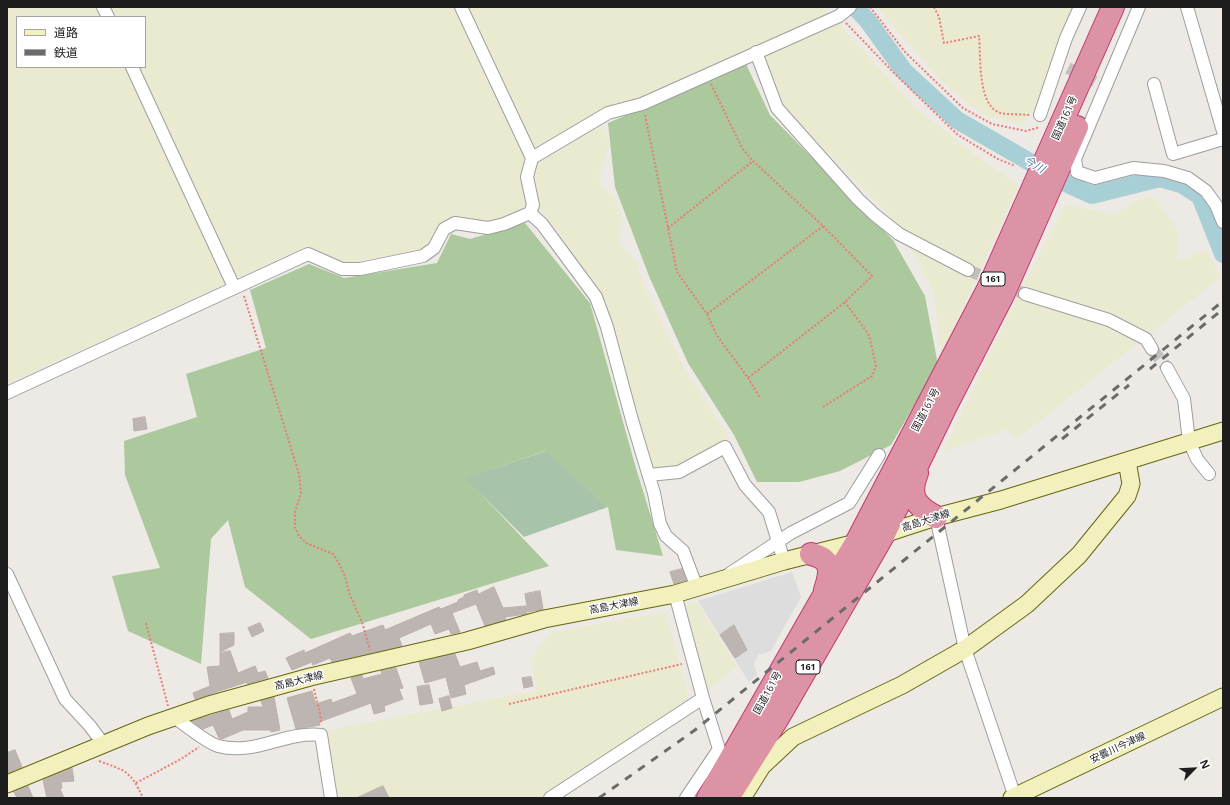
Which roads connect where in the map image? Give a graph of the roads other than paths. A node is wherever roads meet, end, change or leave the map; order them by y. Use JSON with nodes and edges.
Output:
{"nodes":[{"id":1,"x":461,"y":7,"type":"edge"},
{"id":2,"x":850,"y":7,"type":"edge"},
{"id":3,"x":1080,"y":7,"type":"edge"},
{"id":4,"x":1113,"y":7,"type":"edge"},
{"id":5,"x":1126,"y":7,"type":"edge"},
{"id":6,"x":1139,"y":7,"type":"edge"},
{"id":7,"x":1187,"y":7,"type":"edge"},
{"id":8,"x":756,"y":52,"type":"junction"},
{"id":9,"x":132,"y":68,"type":"edge"},
{"id":10,"x":1154,"y":84,"type":"dead end"},
{"id":11,"x":1040,"y":116,"type":"road end"},
{"id":12,"x":1223,"y":131,"type":"edge"},
{"id":13,"x":1223,"y":139,"type":"edge"},
{"id":14,"x":532,"y":158,"type":"junction"},
{"id":15,"x":530,"y":213,"type":"junction"},
{"id":16,"x":1223,"y":222,"type":"edge"},
{"id":17,"x":968,"y":270,"type":"tunnel mouth"},
{"id":18,"x":237,"y":286,"type":"junction"},
{"id":19,"x":1025,"y":294,"type":"tunnel mouth"},
{"id":20,"x":1152,"y":349,"type":"tunnel mouth"},
{"id":21,"x":1166,"y":368,"type":"tunnel mouth"},
{"id":22,"x":7,"y":393,"type":"edge"},
{"id":23,"x":946,"y":406,"type":"junction"},
{"id":24,"x":1223,"y":431,"type":"edge"},
{"id":25,"x":1189,"y":441,"type":"junction"},
{"id":26,"x":927,"y":446,"type":"junction"},
{"id":27,"x":879,"y":455,"type":"dead end"},
{"id":28,"x":1127,"y":461,"type":"junction"},
{"id":29,"x":1209,"y":474,"type":"dead end"},
{"id":30,"x":649,"y":475,"type":"junction"},
{"id":31,"x":936,"y":517,"type":"junction"},
{"id":32,"x":863,"y":538,"type":"junction"},
{"id":33,"x":778,"y":541,"type":"junction"},
{"id":34,"x":784,"y":561,"type":"junction"},
{"id":35,"x":7,"y":574,"type":"edge"},
{"id":36,"x":724,"y":579,"type":"junction"},
{"id":37,"x":856,"y":584,"type":"junction"},
{"id":38,"x":697,"y":588,"type":"junction"},
{"id":39,"x":675,"y":594,"type":"junction"},
{"id":40,"x":823,"y":597,"type":"junction"},
{"id":41,"x":965,"y":648,"type":"junction"},
{"id":42,"x":1223,"y":697,"type":"edge"},
{"id":43,"x":703,"y":698,"type":"junction"},
{"id":44,"x":174,"y":717,"type":"junction"},
{"id":45,"x":104,"y":745,"type":"junction"},
{"id":46,"x":7,"y":784,"type":"edge"},
{"id":47,"x":1013,"y":797,"type":"edge"},
{"id":48,"x":331,"y":798,"type":"edge"},
{"id":49,"x":550,"y":798,"type":"edge"},
{"id":50,"x":686,"y":798,"type":"edge"},
{"id":51,"x":708,"y":798,"type":"edge"},
{"id":52,"x":728,"y":798,"type":"edge"},
{"id":53,"x":742,"y":798,"type":"edge"}],
"edges":[{"from":1,"to":14,"type":"street"},
{"from":2,"to":8,"type":"street"},
{"from":3,"to":11,"type":"street"},
{"from":4,"to":32,"type":"highway","name":"国道161号","number":"161"},
{"from":5,"to":23,"type":"highway","name":"国道161号","number":"161"},
{"from":6,"to":16,"type":"street"},
{"from":7,"to":12,"type":"street"},
{"from":8,"to":14,"type":"street"},
{"from":8,"to":17,"type":"street"},
{"from":9,"to":18,"type":"street"},
{"from":10,"to":13,"type":"street"},
{"from":14,"to":15,"type":"street"},
{"from":15,"to":18,"type":"street"},
{"from":15,"to":30,"type":"street"},
{"from":18,"to":22,"type":"street"},
{"from":19,"to":20,"type":"street"},
{"from":21,"to":25,"type":"street"},
{"from":23,"to":26,"type":"highway","name":"国道161号","number":"161"},
{"from":23,"to":32,"type":"highway"},
{"from":24,"to":25,"type":"main road","name":"高島大津線"},
{"from":25,"to":28,"type":"main road","name":"高島大津線"},
{"from":25,"to":29,"type":"street"},
{"from":26,"to":31,"type":"highway"},
{"from":26,"to":32,"type":"highway","name":"国道161号","number":"161"},
{"from":27,"to":33,"type":"street"},
{"from":28,"to":31,"type":"main road","name":"高島大津線"},
{"from":28,"to":41,"type":"main road"},
{"from":30,"to":33,"type":"street"},
{"from":30,"to":38,"type":"street"},
{"from":31,"to":32,"type":"main road","name":"高島大津線"},
{"from":31,"to":41,"type":"street"},
{"from":32,"to":34,"type":"main road","name":"高島大津線"},
{"from":32,"to":37,"type":"highway","name":"国道161号","number":"161"},
{"from":32,"to":37,"type":"highway"},
{"from":32,"to":40,"type":"highway","name":"国道161号","number":"161"},
{"from":32,"to":40,"type":"highway"},
{"from":33,"to":34,"type":"street"},
{"from":33,"to":36,"type":"street"},
{"from":34,"to":36,"type":"main road","name":"高島大津線"},
{"from":35,"to":45,"type":"street"},
{"from":36,"to":38,"type":"main road","name":"高島大津線"},
{"from":37,"to":52,"type":"highway","name":"国道161号","number":"161"},
{"from":38,"to":39,"type":"main road","name":"高島大津線"},
{"from":39,"to":43,"type":"street"},
{"from":39,"to":44,"type":"main road","name":"高島大津線"},
{"from":40,"to":51,"type":"highway","name":"国道161号","number":"161"},
{"from":41,"to":47,"type":"street"},
{"from":41,"to":53,"type":"main road"},
{"from":42,"to":47,"type":"main road","name":"安曇川今津線"},
{"from":43,"to":49,"type":"street"},
{"from":43,"to":50,"type":"street"},
{"from":44,"to":45,"type":"main road","name":"高島大津線"},
{"from":44,"to":48,"type":"street"},
{"from":45,"to":46,"type":"main road","name":"高島大津線"}]}
